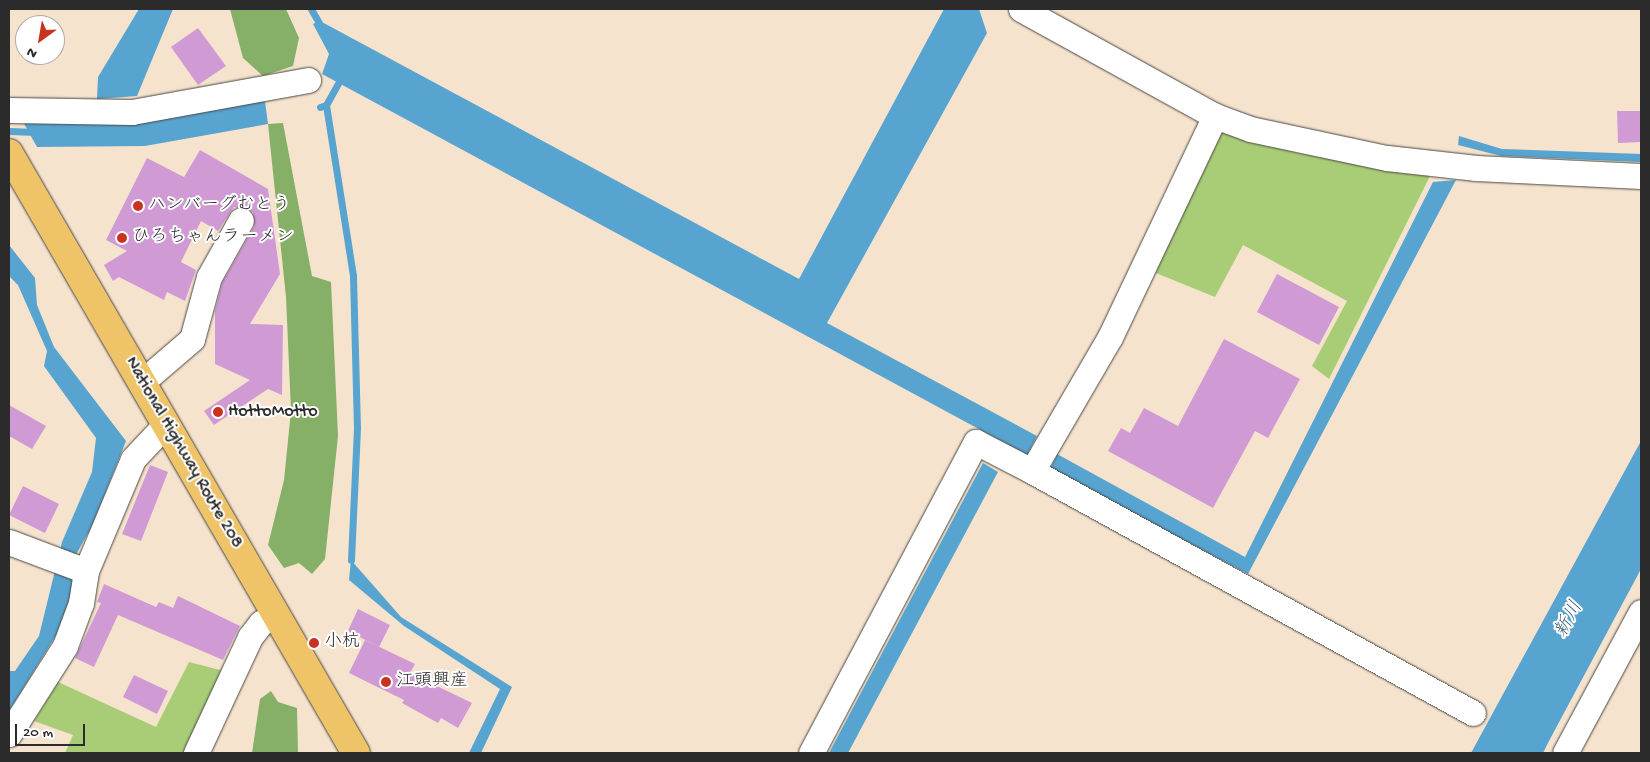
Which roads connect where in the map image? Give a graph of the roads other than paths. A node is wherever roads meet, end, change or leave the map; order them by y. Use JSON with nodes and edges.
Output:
{"nodes":[{"id":1,"x":1021,"y":9,"type":"edge"},
{"id":2,"x":308,"y":80,"type":"dead end"},
{"id":3,"x":9,"y":110,"type":"edge"},
{"id":4,"x":1214,"y":116,"type":"junction"},
{"id":5,"x":12,"y":158,"type":"edge"},
{"id":6,"x":1641,"y":176,"type":"edge"},
{"id":7,"x":241,"y":220,"type":"dead end"},
{"id":8,"x":142,"y":382,"type":"junction"},
{"id":9,"x":166,"y":424,"type":"junction"},
{"id":10,"x":1032,"y":471,"type":"junction"},
{"id":11,"x":9,"y":542,"type":"edge"},
{"id":12,"x":86,"y":571,"type":"junction"},
{"id":13,"x":1641,"y":612,"type":"edge"},
{"id":14,"x":276,"y":614,"type":"junction"},
{"id":15,"x":1473,"y":712,"type":"dead end"},
{"id":16,"x":9,"y":734,"type":"edge"},
{"id":17,"x":196,"y":753,"type":"edge"},
{"id":18,"x":356,"y":753,"type":"edge"},
{"id":19,"x":811,"y":753,"type":"edge"},
{"id":20,"x":1565,"y":753,"type":"edge"}],
"edges":[{"from":1,"to":4,"type":"street"},
{"from":2,"to":3,"type":"street"},
{"from":4,"to":6,"type":"street"},
{"from":4,"to":10,"type":"street"},
{"from":5,"to":8,"type":"highway","name":"National Highway Route 208"},
{"from":7,"to":8,"type":"street"},
{"from":8,"to":9,"type":"highway","name":"National Highway Route 208"},
{"from":9,"to":12,"type":"street"},
{"from":9,"to":14,"type":"highway","name":"National Highway Route 208"},
{"from":10,"to":15,"type":"street"},
{"from":10,"to":19,"type":"street"},
{"from":11,"to":12,"type":"street"},
{"from":12,"to":16,"type":"street"},
{"from":13,"to":20,"type":"street"},
{"from":14,"to":17,"type":"street"},
{"from":14,"to":18,"type":"highway","name":"National Highway Route 208"}]}
